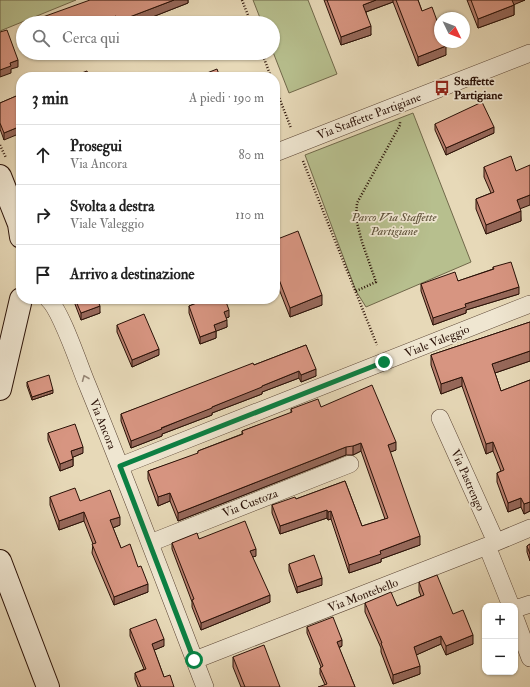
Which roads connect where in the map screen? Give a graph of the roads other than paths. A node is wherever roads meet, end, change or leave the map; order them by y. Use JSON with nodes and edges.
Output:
{"nodes":[{"id":1,"x":530,"y":53,"type":"edge"},
{"id":2,"x":280,"y":151,"type":"edge"},
{"id":3,"x":0,"y":176,"type":"edge"},
{"id":4,"x":16,"y":216,"type":"edge"},
{"id":5,"x":20,"y":304,"type":"edge"},
{"id":6,"x":53,"y":304,"type":"edge"},
{"id":7,"x":530,"y":304,"type":"edge"},
{"id":8,"x":0,"y":388,"type":"edge"},
{"id":9,"x":440,"y":418,"type":"dead end"},
{"id":10,"x":350,"y":464,"type":"dead end"},
{"id":11,"x":120,"y":466,"type":"junction"},
{"id":12,"x":530,"y":528,"type":"edge"},
{"id":13,"x":150,"y":543,"type":"junction"},
{"id":14,"x":492,"y":544,"type":"junction"},
{"id":15,"x":0,"y":561,"type":"edge"},
{"id":16,"x":509,"y":603,"type":"edge"},
{"id":17,"x":530,"y":604,"type":"edge"},
{"id":18,"x":518,"y":609,"type":"edge"},
{"id":19,"x":518,"y":626,"type":"edge"},
{"id":20,"x":530,"y":658,"type":"edge"},
{"id":21,"x":194,"y":660,"type":"junction"},
{"id":22,"x":48,"y":687,"type":"edge"},
{"id":23,"x":205,"y":687,"type":"edge"}],
"edges":[{"from":1,"to":2,"type":"street","name":"Via Staffette Partigiane"},
{"from":3,"to":4,"type":"main road"},
{"from":5,"to":8,"type":"main road"},
{"from":11,"to":6,"type":"street","name":"Via Ancora","one_way":true},
{"from":7,"to":11,"type":"street","name":"Viale Valeggio"},
{"from":9,"to":14,"type":"street","name":"Via Pastrengo"},
{"from":10,"to":13,"type":"street","name":"Via Custoza"},
{"from":11,"to":13,"type":"street","name":"Via Ancora"},
{"from":12,"to":14,"type":"street","name":"Via Montebello"},
{"from":13,"to":21,"type":"street","name":"Via Ancora"},
{"from":14,"to":16,"type":"street","name":"Via Pastrengo"},
{"from":14,"to":21,"type":"street","name":"Via Montebello"},
{"from":15,"to":22,"type":"main road"},
{"from":17,"to":18,"type":"street"},
{"from":19,"to":20,"type":"street"},
{"from":21,"to":23,"type":"street","name":"Via Ancora"}]}
